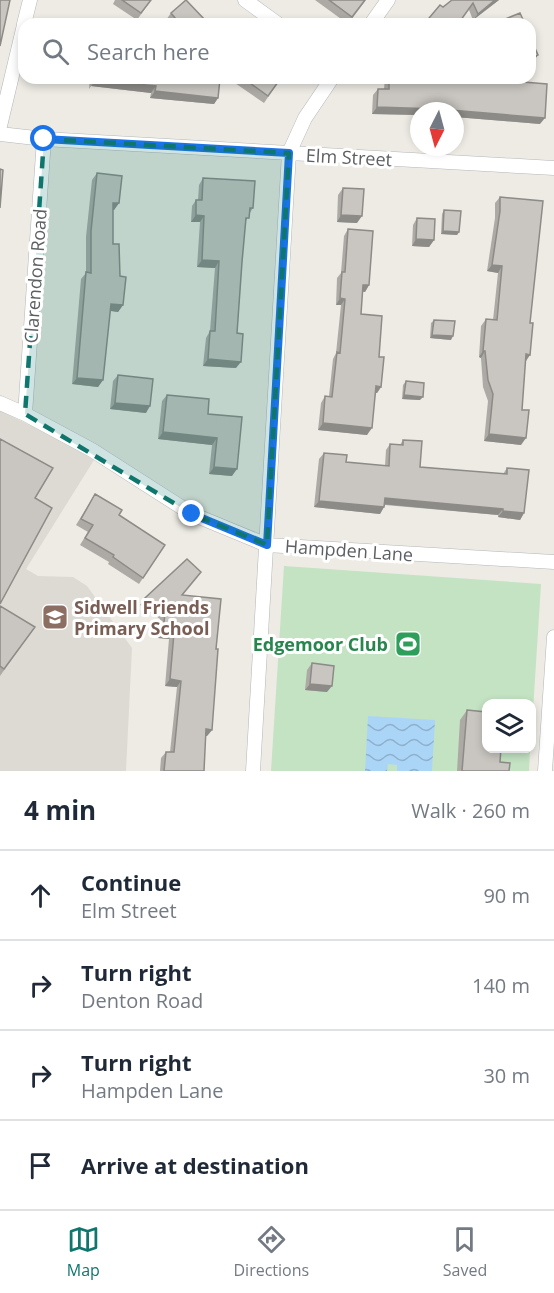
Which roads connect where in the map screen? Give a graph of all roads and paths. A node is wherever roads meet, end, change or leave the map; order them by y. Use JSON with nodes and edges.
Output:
{"nodes":[{"id":1,"x":30,"y":0,"type":"edge"},
{"id":2,"x":245,"y":0,"type":"edge"},
{"id":3,"x":388,"y":0,"type":"edge"},
{"id":4,"x":26,"y":18,"type":"edge"},
{"id":5,"x":270,"y":18,"type":"edge"},
{"id":6,"x":375,"y":18,"type":"edge"},
{"id":7,"x":18,"y":50,"type":"edge"},
{"id":8,"x":328,"y":84,"type":"edge"},
{"id":9,"x":0,"y":126,"type":"edge"},
{"id":10,"x":0,"y":134,"type":"edge"},
{"id":11,"x":44,"y":139,"type":"junction"},
{"id":12,"x":289,"y":153,"type":"junction"},
{"id":13,"x":554,"y":168,"type":"edge"},
{"id":14,"x":0,"y":404,"type":"edge"},
{"id":15,"x":25,"y":414,"type":"junction"},
{"id":16,"x":267,"y":545,"type":"junction"},
{"id":17,"x":554,"y":562,"type":"edge"},
{"id":18,"x":554,"y":637,"type":"edge"},
{"id":19,"x":253,"y":771,"type":"edge"},
{"id":20,"x":545,"y":771,"type":"edge"}],
"edges":[{"from":1,"to":4,"type":"street"},
{"from":2,"to":5,"type":"street"},
{"from":3,"to":6,"type":"street"},
{"from":7,"to":9,"type":"street"},
{"from":8,"to":12,"type":"street"},
{"from":10,"to":11,"type":"street","name":"Elm Street"},
{"from":11,"to":12,"type":"street","name":"Elm Street"},
{"from":11,"to":15,"type":"street","name":"Clarendon Road"},
{"from":12,"to":13,"type":"street","name":"Elm Street"},
{"from":12,"to":16,"type":"street"},
{"from":14,"to":15,"type":"street","name":"Hampden Lane"},
{"from":15,"to":16,"type":"street","name":"Hampden Lane"},
{"from":16,"to":17,"type":"street","name":"Hampden Lane"},
{"from":16,"to":19,"type":"street"},
{"from":18,"to":20,"type":"street"}]}
